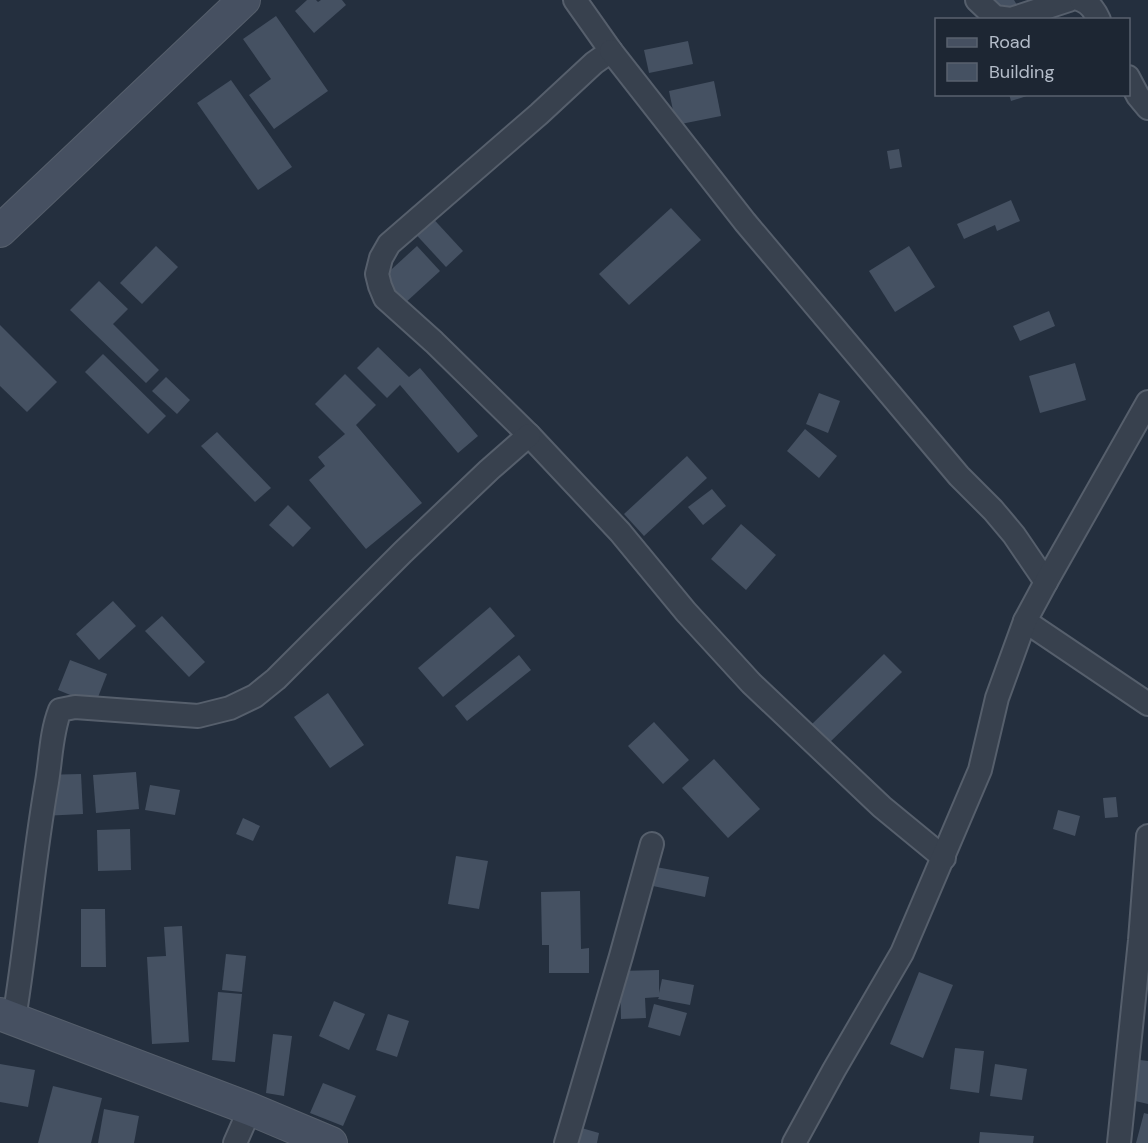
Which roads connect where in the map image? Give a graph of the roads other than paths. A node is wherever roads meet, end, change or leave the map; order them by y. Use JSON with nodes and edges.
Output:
{"nodes":[{"id":1,"x":244,"y":0,"type":"edge"},
{"id":2,"x":575,"y":0,"type":"edge"},
{"id":3,"x":977,"y":0,"type":"edge"},
{"id":4,"x":1069,"y":0,"type":"edge"},
{"id":5,"x":1081,"y":0,"type":"edge"},
{"id":6,"x":1003,"y":18,"type":"edge"},
{"id":7,"x":1014,"y":18,"type":"edge"},
{"id":8,"x":1098,"y":18,"type":"edge"},
{"id":9,"x":611,"y":51,"type":"junction"},
{"id":10,"x":1130,"y":81,"type":"edge"},
{"id":11,"x":1148,"y":108,"type":"edge"},
{"id":12,"x":0,"y":231,"type":"edge"},
{"id":13,"x":1148,"y":402,"type":"edge"},
{"id":14,"x":530,"y":435,"type":"junction"},
{"id":15,"x":1046,"y":582,"type":"junction"},
{"id":16,"x":1025,"y":621,"type":"junction"},
{"id":17,"x":1148,"y":704,"type":"edge"},
{"id":18,"x":1148,"y":836,"type":"edge"},
{"id":19,"x":652,"y":844,"type":"dead end"},
{"id":20,"x":944,"y":858,"type":"junction"},
{"id":21,"x":1144,"y":942,"type":"edge"},
{"id":22,"x":7,"y":1016,"type":"edge"},
{"id":23,"x":250,"y":1109,"type":"junction"},
{"id":24,"x":236,"y":1143,"type":"edge"},
{"id":25,"x":331,"y":1143,"type":"edge"},
{"id":26,"x":566,"y":1143,"type":"edge"},
{"id":27,"x":794,"y":1143,"type":"edge"},
{"id":28,"x":1119,"y":1143,"type":"edge"}],
"edges":[{"from":1,"to":12,"type":"street"},
{"from":2,"to":9,"type":"street"},
{"from":3,"to":6,"type":"street"},
{"from":4,"to":7,"type":"street"},
{"from":5,"to":8,"type":"street"},
{"from":9,"to":14,"type":"street"},
{"from":9,"to":15,"type":"street"},
{"from":10,"to":11,"type":"street"},
{"from":13,"to":15,"type":"street"},
{"from":14,"to":20,"type":"street"},
{"from":14,"to":22,"type":"street"},
{"from":15,"to":16,"type":"street"},
{"from":16,"to":17,"type":"street"},
{"from":16,"to":20,"type":"street"},
{"from":18,"to":21,"type":"street"},
{"from":19,"to":26,"type":"street"},
{"from":20,"to":27,"type":"street"},
{"from":21,"to":28,"type":"street"},
{"from":22,"to":23,"type":"street"},
{"from":23,"to":24,"type":"street"},
{"from":23,"to":25,"type":"street"}]}
